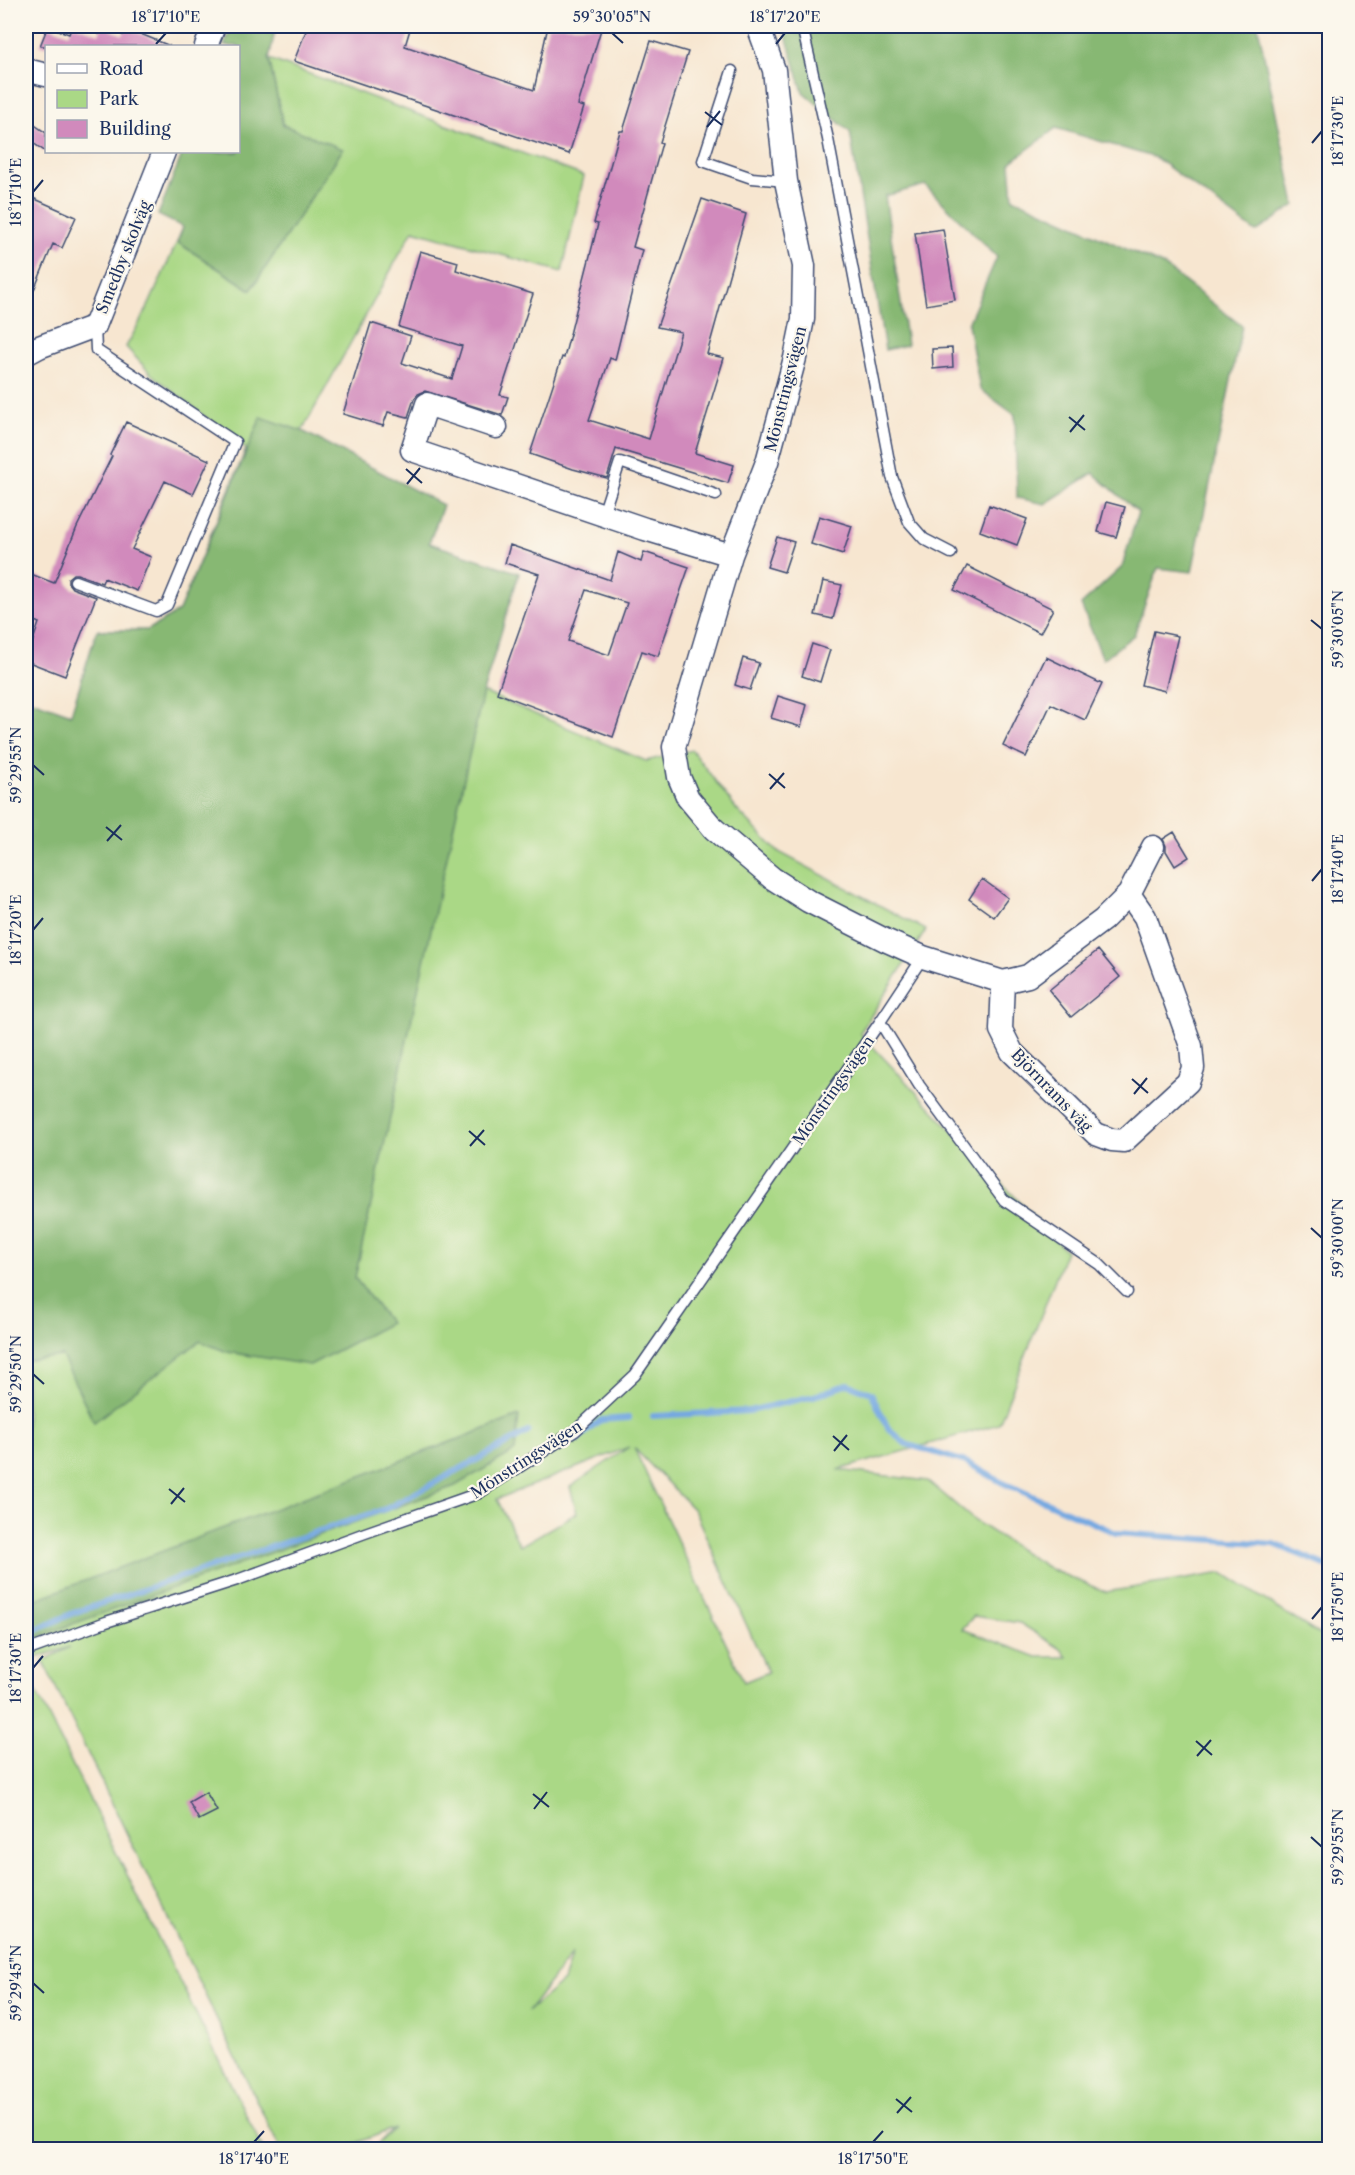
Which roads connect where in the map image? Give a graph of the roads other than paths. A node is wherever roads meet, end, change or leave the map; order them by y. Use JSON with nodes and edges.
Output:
{"nodes":[{"id":1,"x":214,"y":26,"type":"edge"},
{"id":2,"x":758,"y":26,"type":"edge"},
{"id":3,"x":802,"y":26,"type":"edge"},
{"id":4,"x":206,"y":45,"type":"edge"},
{"id":5,"x":26,"y":70,"type":"edge"},
{"id":6,"x":732,"y":71,"type":"dead end"},
{"id":7,"x":45,"y":75,"type":"edge"},
{"id":8,"x":165,"y":153,"type":"edge"},
{"id":9,"x":786,"y":181,"type":"junction"},
{"id":10,"x":95,"y":326,"type":"junction"},
{"id":11,"x":26,"y":354,"type":"edge"},
{"id":12,"x":496,"y":427,"type":"dead end"},
{"id":13,"x":716,"y":495,"type":"dead end"},
{"id":14,"x":603,"y":514,"type":"junction"},
{"id":15,"x":951,"y":553,"type":"dead end"},
{"id":16,"x":731,"y":555,"type":"junction"},
{"id":17,"x":75,"y":581,"type":"dead end"},
{"id":18,"x":1153,"y":847,"type":"dead end"},
{"id":19,"x":1130,"y":894,"type":"junction"},
{"id":20,"x":923,"y":957,"type":"junction"},
{"id":21,"x":1003,"y":982,"type":"junction"},
{"id":22,"x":880,"y":1022,"type":"junction"},
{"id":23,"x":1127,"y":1292,"type":"dead end"},
{"id":24,"x":26,"y":1651,"type":"edge"}],
"edges":[{"from":1,"to":4,"type":"street"},
{"from":2,"to":9,"type":"street","name":"Mönstringsvägen"},
{"from":3,"to":15,"type":"lane"},
{"from":5,"to":7,"type":"street"},
{"from":6,"to":9,"type":"lane"},
{"from":8,"to":10,"type":"street","name":"Smedby skolväg"},
{"from":9,"to":16,"type":"street","name":"Mönstringsvägen"},
{"from":10,"to":11,"type":"street","name":"Smedby skolväg"},
{"from":10,"to":17,"type":"lane"},
{"from":12,"to":14,"type":"street"},
{"from":13,"to":14,"type":"lane"},
{"from":14,"to":16,"type":"street"},
{"from":16,"to":20,"type":"street","name":"Mönstringsvägen"},
{"from":18,"to":19,"type":"street"},
{"from":19,"to":21,"type":"street"},
{"from":19,"to":21,"type":"street","name":"Björnrams väg"},
{"from":20,"to":21,"type":"street","name":"Mönstringsvägen"},
{"from":20,"to":22,"type":"lane","name":"Mönstringsvägen"},
{"from":22,"to":23,"type":"lane"},
{"from":22,"to":24,"type":"lane","name":"Mönstringsvägen"}]}
